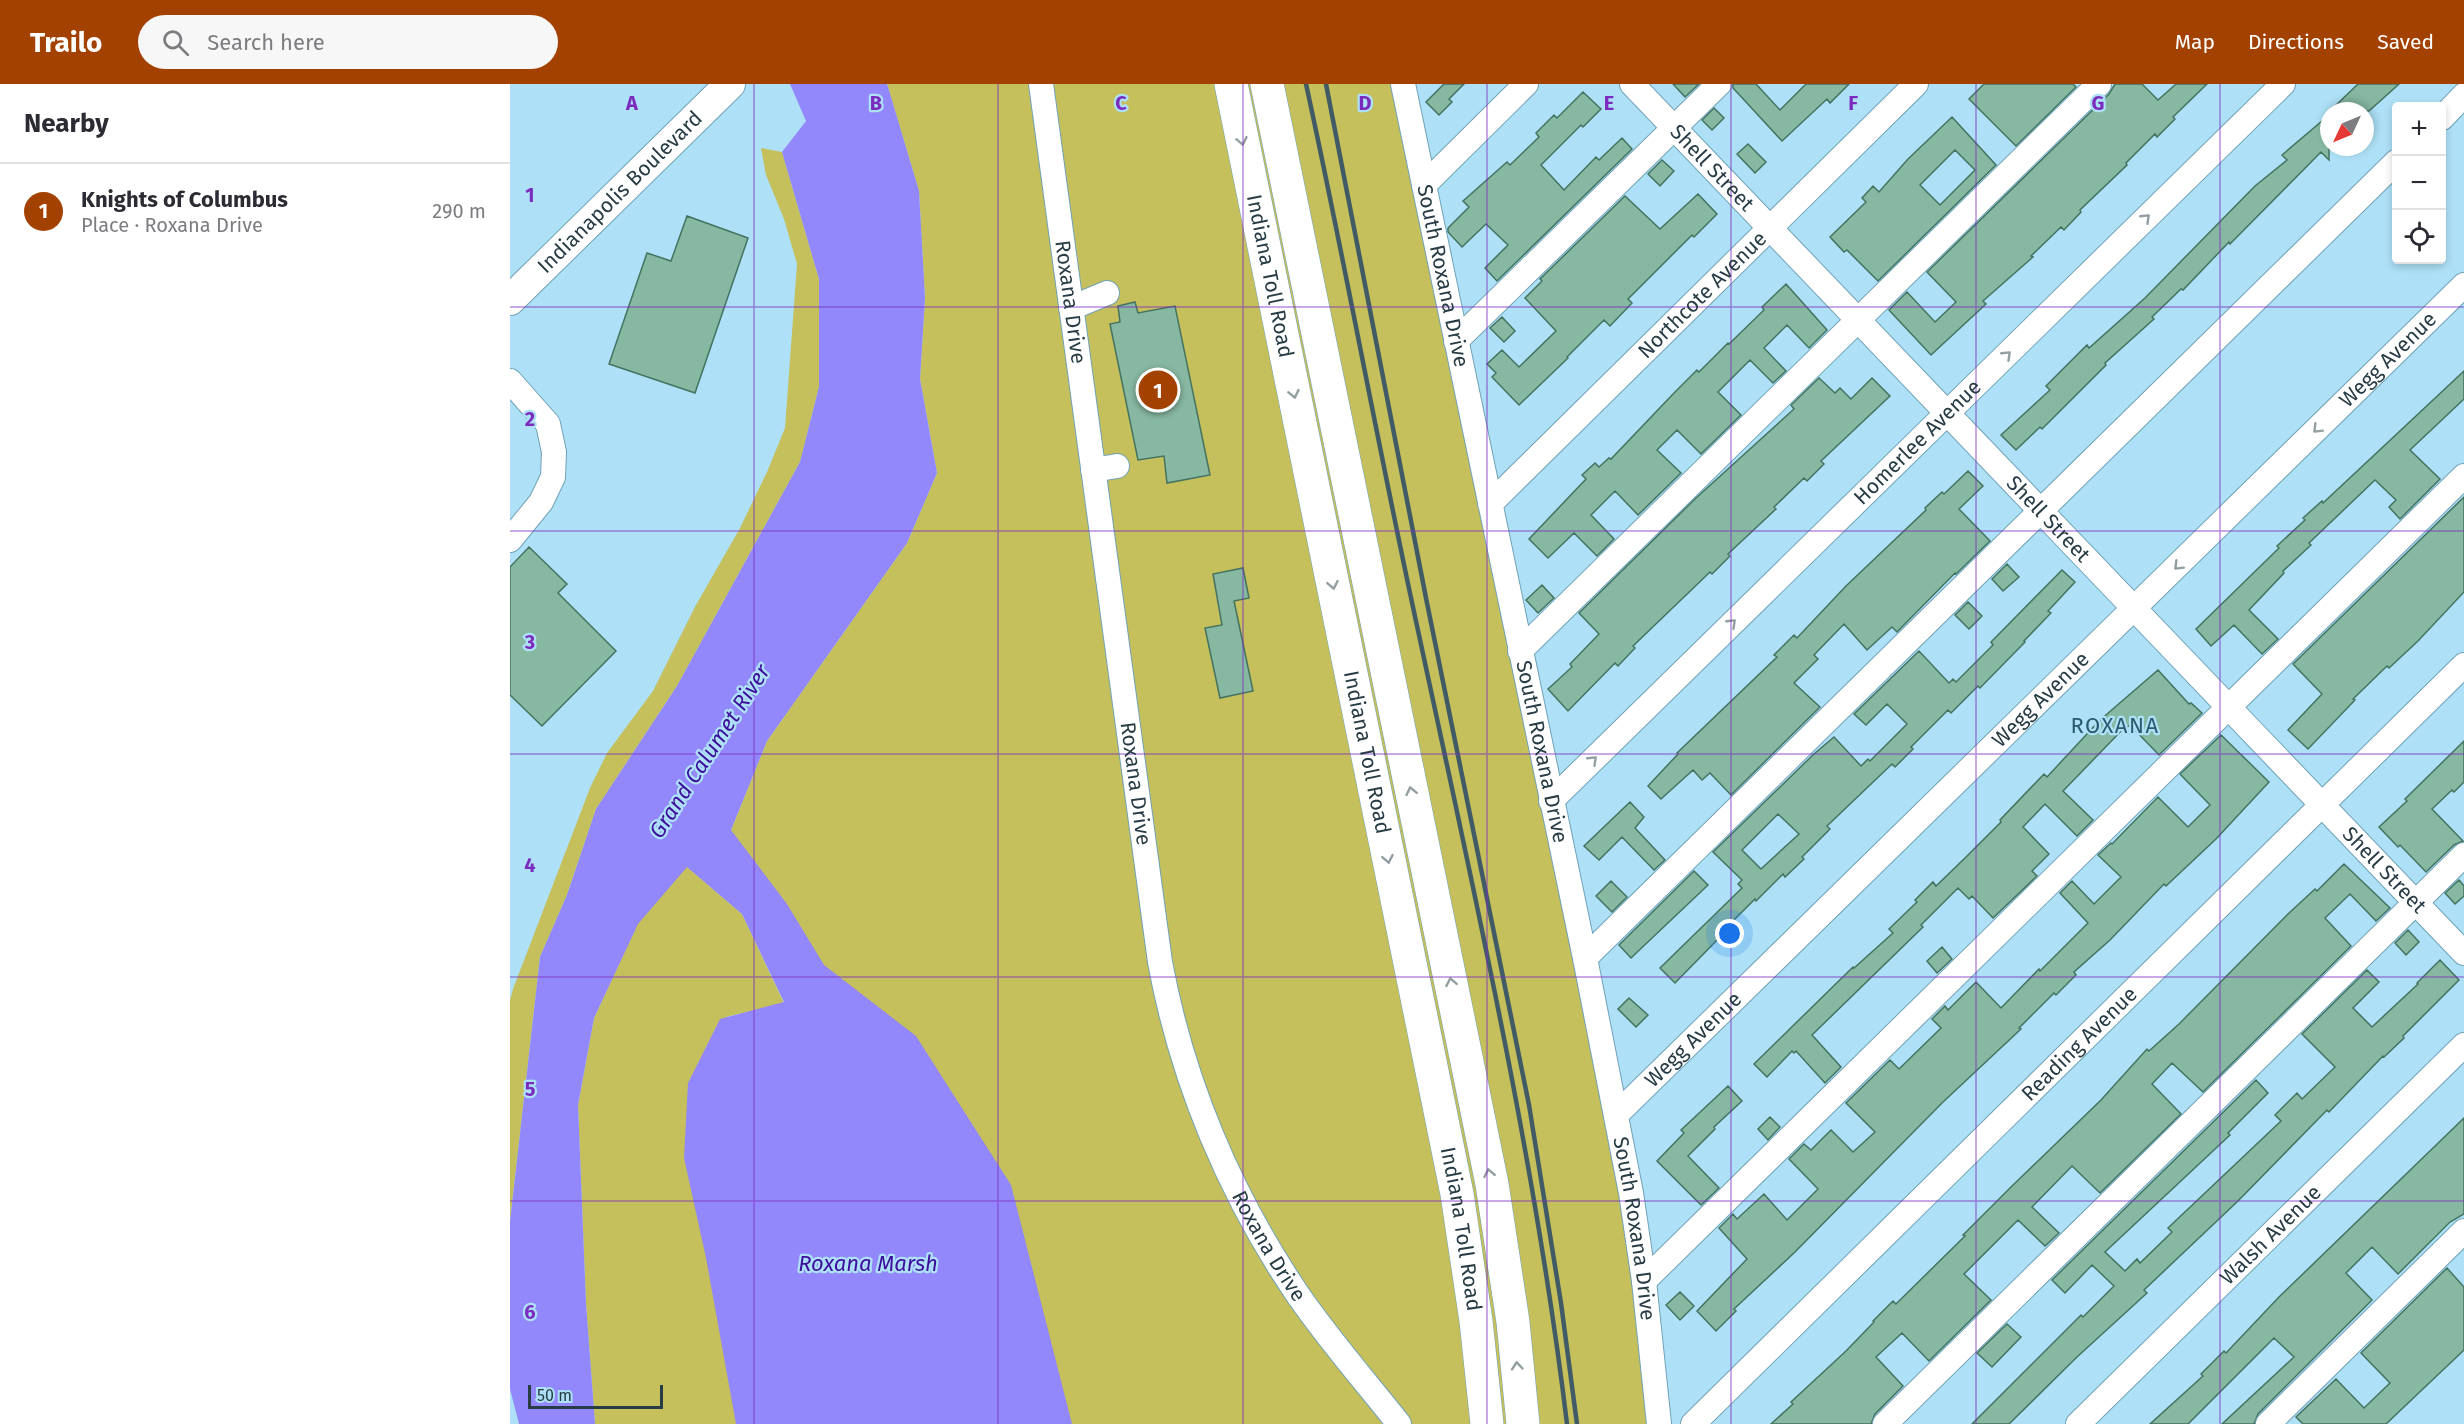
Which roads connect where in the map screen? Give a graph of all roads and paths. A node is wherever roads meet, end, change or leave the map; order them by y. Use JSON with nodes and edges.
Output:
{"nodes":[{"id":1,"x":730,"y":84,"type":"edge"},
{"id":2,"x":1041,"y":84,"type":"edge"},
{"id":3,"x":1231,"y":84,"type":"edge"},
{"id":4,"x":1268,"y":84,"type":"edge"},
{"id":5,"x":1403,"y":84,"type":"edge"},
{"id":6,"x":1526,"y":84,"type":"edge"},
{"id":7,"x":1632,"y":84,"type":"edge"},
{"id":8,"x":1719,"y":84,"type":"edge"},
{"id":9,"x":1916,"y":84,"type":"edge"},
{"id":10,"x":2099,"y":84,"type":"edge"},
{"id":11,"x":2283,"y":84,"type":"edge"},
{"id":12,"x":2464,"y":95,"type":"edge"},
{"id":13,"x":2446,"y":114,"type":"edge"},
{"id":14,"x":1674,"y":127,"type":"junction"},
{"id":15,"x":2392,"y":167,"type":"edge"},
{"id":16,"x":1424,"y":185,"type":"junction"},
{"id":17,"x":1770,"y":227,"type":"junction"},
{"id":18,"x":2464,"y":285,"type":"edge"},
{"id":19,"x":1107,"y":293,"type":"dead end"},
{"id":20,"x":510,"y":300,"type":"edge"},
{"id":21,"x":1071,"y":308,"type":"junction"},
{"id":22,"x":1858,"y":320,"type":"junction"},
{"id":23,"x":1456,"y":341,"type":"junction"},
{"id":24,"x":510,"y":381,"type":"edge"},
{"id":25,"x":1947,"y":413,"type":"junction"},
{"id":26,"x":2464,"y":476,"type":"edge"},
{"id":27,"x":1490,"y":504,"type":"junction"},
{"id":28,"x":2041,"y":512,"type":"junction"},
{"id":29,"x":510,"y":540,"type":"edge"},
{"id":30,"x":2134,"y":609,"type":"junction"},
{"id":31,"x":1520,"y":651,"type":"junction"},
{"id":32,"x":2464,"y":665,"type":"edge"},
{"id":33,"x":2229,"y":708,"type":"junction"},
{"id":34,"x":1551,"y":801,"type":"junction"},
{"id":35,"x":2322,"y":804,"type":"junction"},
{"id":36,"x":2464,"y":855,"type":"edge"},
{"id":37,"x":2416,"y":902,"type":"junction"},
{"id":38,"x":2464,"y":953,"type":"edge"},
{"id":39,"x":1585,"y":958,"type":"junction"},
{"id":40,"x":2464,"y":1045,"type":"edge"},
{"id":41,"x":1616,"y":1115,"type":"junction"},
{"id":42,"x":2464,"y":1231,"type":"edge"},
{"id":43,"x":1644,"y":1281,"type":"junction"},
{"id":44,"x":1486,"y":1415,"type":"edge"},
{"id":45,"x":1399,"y":1424,"type":"edge"},
{"id":46,"x":1523,"y":1424,"type":"edge"},
{"id":47,"x":1659,"y":1424,"type":"edge"},
{"id":48,"x":1693,"y":1424,"type":"edge"},
{"id":49,"x":1884,"y":1424,"type":"edge"},
{"id":50,"x":2078,"y":1424,"type":"edge"},
{"id":51,"x":2268,"y":1424,"type":"edge"}],
"edges":[{"from":1,"to":20,"type":"main road","name":"Indianapolis Boulevard"},
{"from":2,"to":21,"type":"street","name":"Roxana Drive"},
{"from":3,"to":44,"type":"highway","name":"Indiana Toll Road","one_way":true},
{"from":46,"to":4,"type":"highway","name":"Indiana Toll Road","one_way":true},
{"from":5,"to":16,"type":"street","name":"South Roxana Drive"},
{"from":6,"to":16,"type":"street"},
{"from":7,"to":14,"type":"street","name":"Shell Street"},
{"from":8,"to":14,"type":"street"},
{"from":9,"to":17,"type":"street","name":"Northcote Avenue"},
{"from":10,"to":22,"type":"street"},
{"from":25,"to":11,"type":"street","name":"Homerlee Avenue","one_way":true},
{"from":12,"to":13,"type":"street"},
{"from":14,"to":17,"type":"street","name":"Shell Street"},
{"from":14,"to":23,"type":"street"},
{"from":15,"to":28,"type":"street"},
{"from":16,"to":23,"type":"street","name":"South Roxana Drive"},
{"from":17,"to":22,"type":"street","name":"Shell Street"},
{"from":17,"to":27,"type":"street","name":"Northcote Avenue"},
{"from":18,"to":30,"type":"street","name":"Wegg Avenue","one_way":true},
{"from":19,"to":21,"type":"street"},
{"from":21,"to":45,"type":"street","name":"Roxana Drive"},
{"from":22,"to":25,"type":"street","name":"Shell Street"},
{"from":22,"to":31,"type":"street"},
{"from":23,"to":27,"type":"street","name":"South Roxana Drive"},
{"from":24,"to":29,"type":"street"},
{"from":25,"to":28,"type":"street","name":"Shell Street"},
{"from":34,"to":25,"type":"street","name":"Homerlee Avenue","one_way":true},
{"from":26,"to":33,"type":"street"},
{"from":27,"to":31,"type":"street","name":"South Roxana Drive"},
{"from":28,"to":30,"type":"street","name":"Shell Street"},
{"from":28,"to":39,"type":"street"},
{"from":30,"to":33,"type":"street","name":"Shell Street"},
{"from":30,"to":41,"type":"street","name":"Wegg Avenue"},
{"from":31,"to":34,"type":"street","name":"South Roxana Drive"},
{"from":32,"to":35,"type":"street","name":"Reading Avenue"},
{"from":33,"to":35,"type":"street","name":"Shell Street"},
{"from":33,"to":43,"type":"street"},
{"from":34,"to":39,"type":"street","name":"South Roxana Drive"},
{"from":35,"to":37,"type":"street","name":"Shell Street"},
{"from":35,"to":48,"type":"street","name":"Reading Avenue"},
{"from":36,"to":37,"type":"street"},
{"from":37,"to":38,"type":"street","name":"Shell Street"},
{"from":37,"to":49,"type":"street"},
{"from":39,"to":41,"type":"street","name":"South Roxana Drive"},
{"from":40,"to":50,"type":"street","name":"Walsh Avenue"},
{"from":41,"to":43,"type":"street","name":"South Roxana Drive"},
{"from":42,"to":51,"type":"street"},
{"from":43,"to":47,"type":"street","name":"South Roxana Drive"}]}
